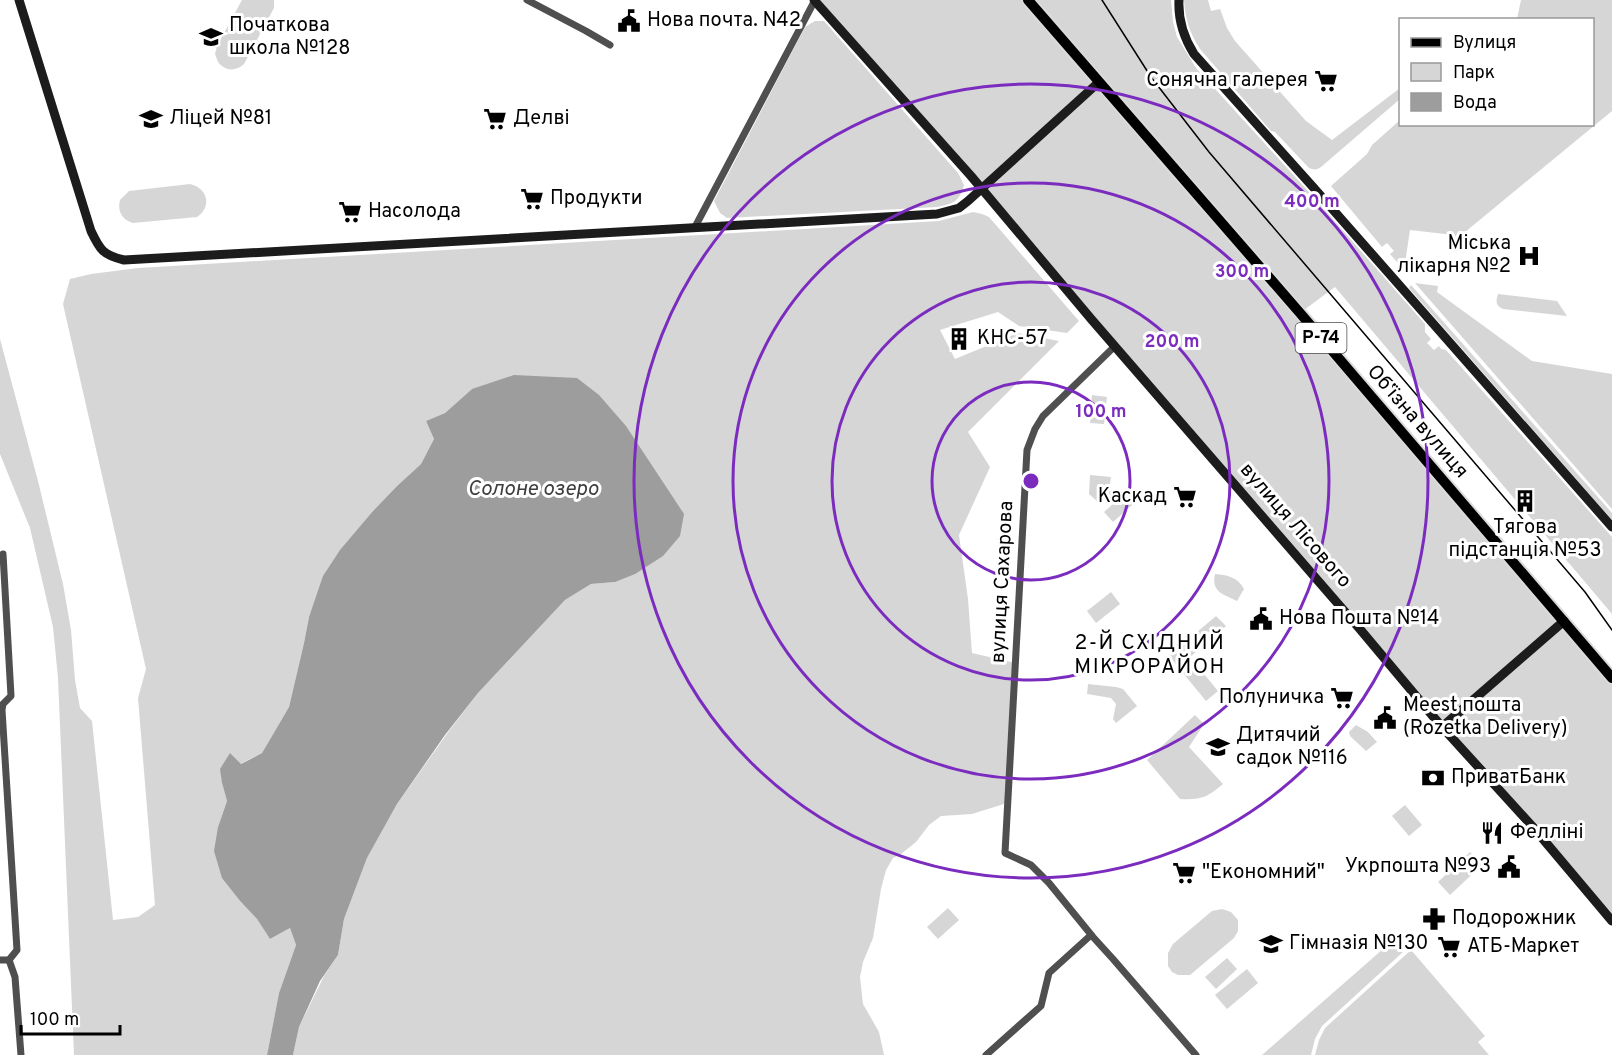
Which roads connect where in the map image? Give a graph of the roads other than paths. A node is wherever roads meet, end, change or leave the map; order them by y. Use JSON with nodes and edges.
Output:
{"nodes":[{"id":1,"x":19,"y":0,"type":"edge"},
{"id":2,"x":527,"y":0,"type":"edge"},
{"id":3,"x":815,"y":0,"type":"edge"},
{"id":4,"x":1028,"y":0,"type":"edge"},
{"id":5,"x":1179,"y":0,"type":"edge"},
{"id":6,"x":610,"y":45,"type":"dead end"},
{"id":7,"x":1099,"y":82,"type":"junction"},
{"id":8,"x":982,"y":189,"type":"junction"},
{"id":9,"x":695,"y":227,"type":"junction"},
{"id":10,"x":1115,"y":345,"type":"junction"},
{"id":11,"x":1612,"y":527,"type":"edge"},
{"id":12,"x":3,"y":554,"type":"dead end"},
{"id":13,"x":1564,"y":621,"type":"junction"},
{"id":14,"x":1612,"y":678,"type":"edge"},
{"id":15,"x":1443,"y":727,"type":"junction"},
{"id":16,"x":3,"y":791,"type":"edge"},
{"id":17,"x":1612,"y":921,"type":"edge"},
{"id":18,"x":1091,"y":935,"type":"junction"},
{"id":19,"x":0,"y":960,"type":"edge"},
{"id":20,"x":9,"y":960,"type":"junction"},
{"id":21,"x":21,"y":1055,"type":"edge"},
{"id":22,"x":986,"y":1055,"type":"edge"},
{"id":23,"x":1196,"y":1055,"type":"edge"}],
"edges":[{"from":1,"to":9,"type":"street"},
{"from":2,"to":6,"type":"street"},
{"from":3,"to":8,"type":"street","name":"вулиця Лісового"},
{"from":3,"to":9,"type":"street"},
{"from":4,"to":7,"type":"main road","name":"Обʼїзна вулиця","number":"Р-74"},
{"from":5,"to":11,"type":"street"},
{"from":7,"to":8,"type":"street"},
{"from":7,"to":13,"type":"main road","name":"Обʼїзна вулиця","number":"Р-74"},
{"from":8,"to":9,"type":"street"},
{"from":8,"to":10,"type":"street","name":"вулиця Лісового"},
{"from":10,"to":15,"type":"street","name":"вулиця Лісового"},
{"from":10,"to":18,"type":"street","name":"вулиця Сахарова"},
{"from":12,"to":16,"type":"street"},
{"from":13,"to":14,"type":"main road","name":"Обʼїзна вулиця","number":"Р-74"},
{"from":13,"to":15,"type":"street"},
{"from":15,"to":17,"type":"street","name":"вулиця Лісового"},
{"from":16,"to":20,"type":"street"},
{"from":18,"to":22,"type":"street"},
{"from":18,"to":23,"type":"street"},
{"from":19,"to":20,"type":"street"},
{"from":20,"to":21,"type":"street"}]}
